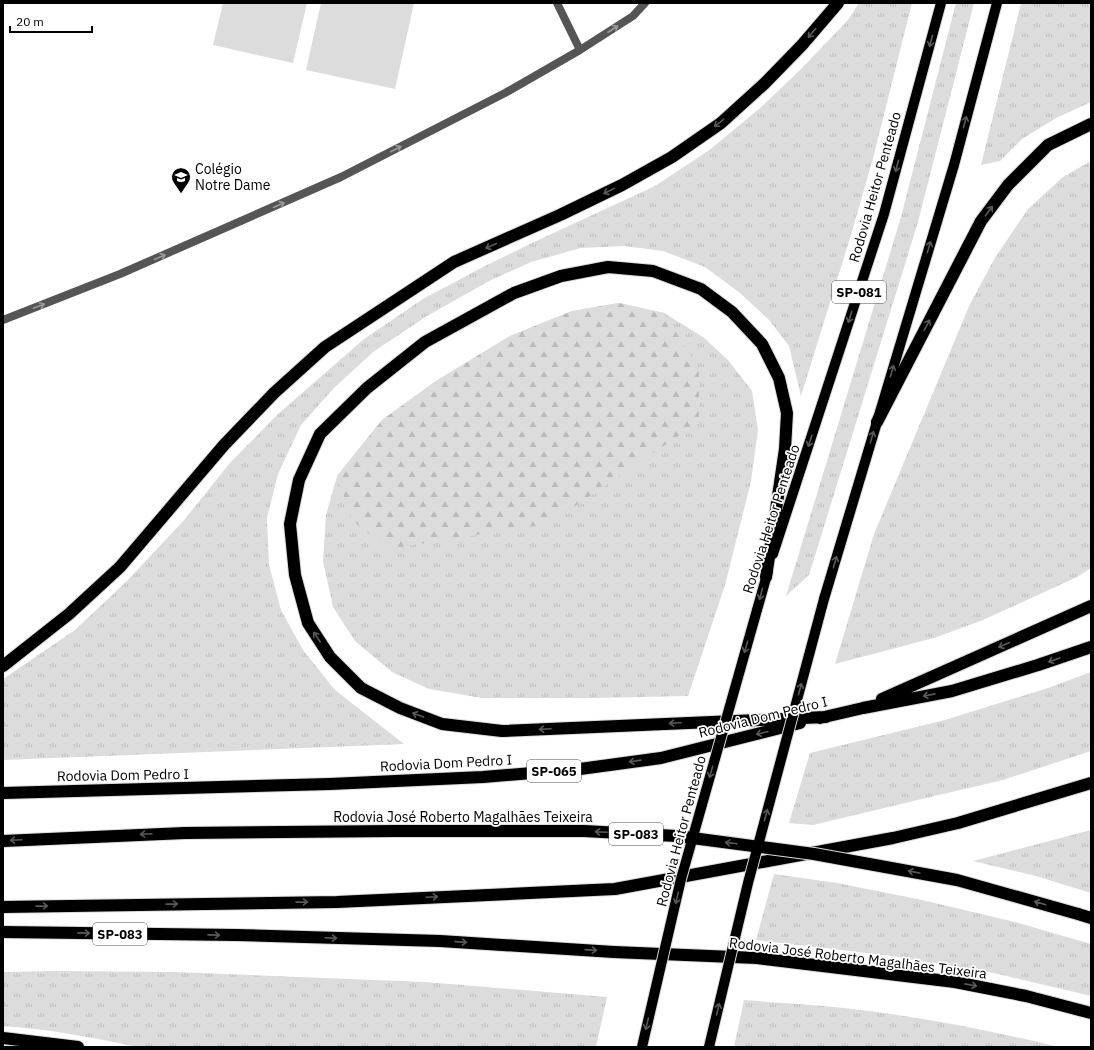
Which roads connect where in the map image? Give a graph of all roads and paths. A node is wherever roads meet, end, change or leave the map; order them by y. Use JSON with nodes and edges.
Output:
{"nodes":[{"id":1,"x":557,"y":3,"type":"edge"},
{"id":2,"x":645,"y":3,"type":"edge"},
{"id":3,"x":838,"y":3,"type":"edge"},
{"id":4,"x":941,"y":3,"type":"edge"},
{"id":5,"x":996,"y":3,"type":"edge"},
{"id":6,"x":580,"y":50,"type":"junction"},
{"id":7,"x":1091,"y":124,"type":"edge"},
{"id":8,"x":3,"y":320,"type":"edge"},
{"id":9,"x":876,"y":422,"type":"junction"},
{"id":10,"x":766,"y":578,"type":"junction"},
{"id":11,"x":1091,"y":606,"type":"edge"},
{"id":12,"x":1091,"y":647,"type":"edge"},
{"id":13,"x":3,"y":666,"type":"edge"},
{"id":14,"x":863,"y":708,"type":"junction"},
{"id":15,"x":826,"y":717,"type":"junction"},
{"id":16,"x":1091,"y":783,"type":"edge"},
{"id":17,"x":3,"y":793,"type":"edge"},
{"id":18,"x":3,"y":841,"type":"edge"},
{"id":19,"x":3,"y":907,"type":"edge"},
{"id":20,"x":1091,"y":918,"type":"edge"},
{"id":21,"x":3,"y":932,"type":"edge"},
{"id":22,"x":1091,"y":1013,"type":"edge"},
{"id":23,"x":3,"y":1038,"type":"edge"},
{"id":24,"x":78,"y":1047,"type":"edge"},
{"id":25,"x":642,"y":1047,"type":"edge"},
{"id":26,"x":709,"y":1047,"type":"edge"}],
"edges":[{"from":1,"to":6,"type":"lane"},
{"from":6,"to":2,"type":"lane","one_way":true},
{"from":3,"to":13,"type":"highway","one_way":true},
{"from":4,"to":10,"type":"main road","name":"Rodovia Heitor Penteado","number":"SP-081","one_way":true},
{"from":9,"to":5,"type":"main road","one_way":true},
{"from":8,"to":6,"type":"lane","one_way":true},
{"from":9,"to":7,"type":"highway","one_way":true},
{"from":26,"to":9,"type":"main road","one_way":true,"bridge":true},
{"from":15,"to":10,"type":"highway","one_way":true},
{"from":10,"to":25,"type":"main road","name":"Rodovia Heitor Penteado","number":"SP-081","one_way":true,"bridge":true},
{"from":11,"to":14,"type":"highway","one_way":true},
{"from":12,"to":14,"type":"highway","name":"Rodovia Dom Pedro I","number":"SP-065","one_way":true},
{"from":14,"to":15,"type":"highway","name":"Rodovia Dom Pedro I","number":"SP-065"},
{"from":15,"to":17,"type":"highway","name":"Rodovia Dom Pedro I","number":"SP-065","one_way":true},
{"from":19,"to":16,"type":"highway","one_way":true},
{"from":20,"to":18,"type":"highway","name":"Rodovia José Roberto Magalhães Teixeira","number":"SP-083","one_way":true,"bridge":true},
{"from":21,"to":22,"type":"highway","name":"Rodovia José Roberto Magalhães Teixeira","number":"SP-083","one_way":true},
{"from":23,"to":24,"type":"highway"}]}
